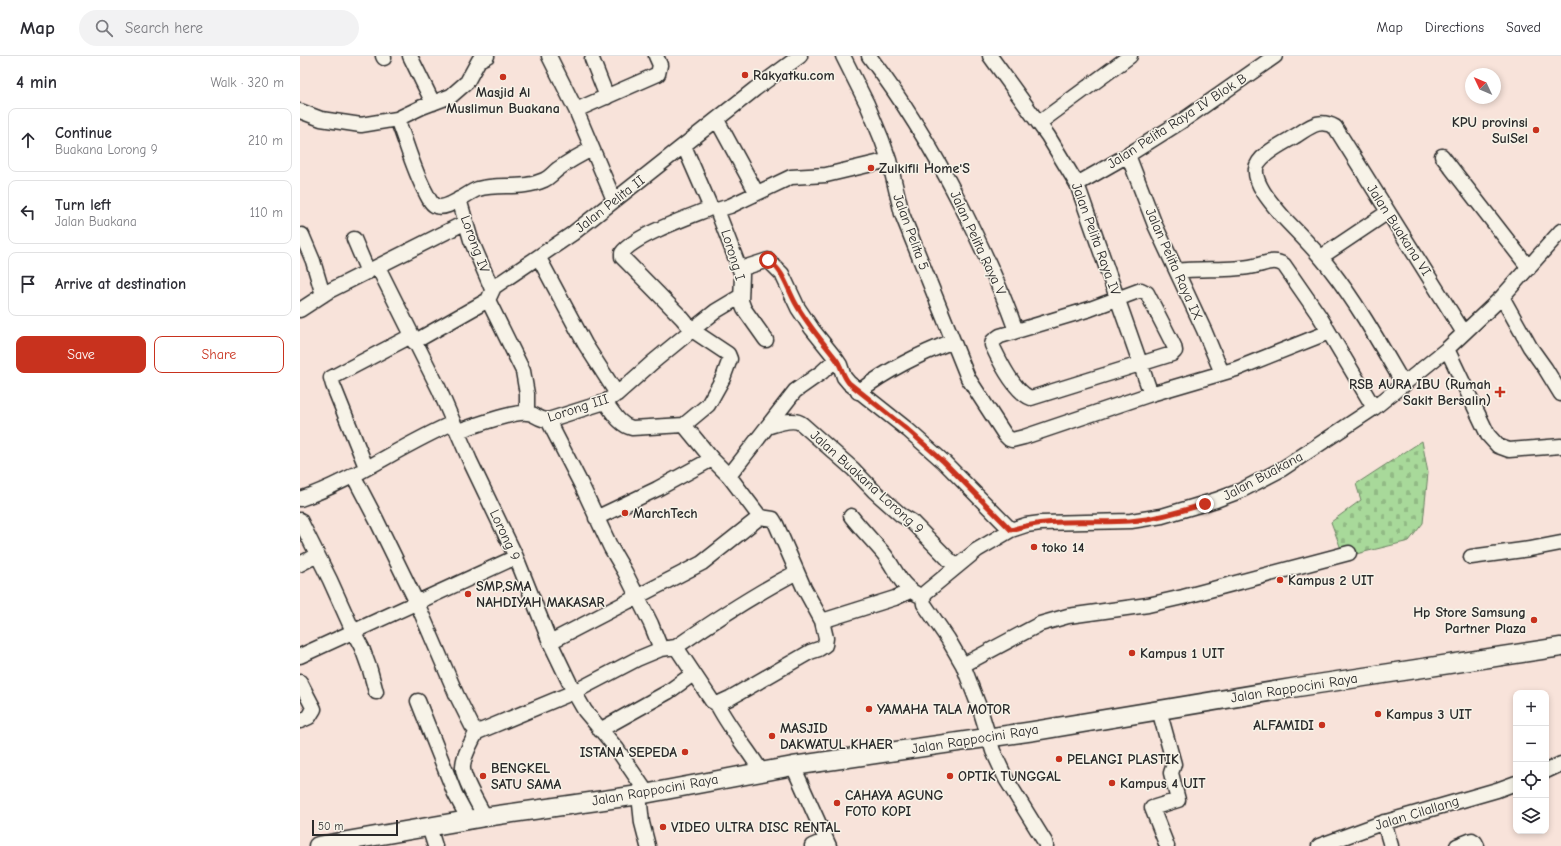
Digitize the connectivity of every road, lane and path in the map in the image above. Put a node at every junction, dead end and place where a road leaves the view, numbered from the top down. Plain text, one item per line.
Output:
1 (410, 56) edge
2 (549, 56) edge
3 (656, 56) edge
4 (800, 56) edge
5 (843, 56) edge
6 (869, 56) edge
7 (990, 56) edge
8 (1130, 56) edge
9 (1275, 56) edge
10 (477, 59) edge
11 (592, 59) dead end
12 (607, 97) junction
13 (433, 103) junction
14 (576, 110) junction
15 (300, 111) edge
16 (397, 119) junction
17 (717, 120) junction
18 (1039, 123) junction
19 (684, 146) junction
20 (592, 149) junction
21 (1128, 155) junction
22 (1442, 156) dead end
23 (889, 160) junction
24 (1078, 184) junction
25 (754, 188) dead end
26 (459, 199) junction
27 (614, 200) junction
28 (714, 209) junction
29 (1388, 212) junction
30 (466, 222) junction
31 (1560, 233) edge
32 (302, 236) dead end
33 (354, 239) dead end
34 (1321, 257) junction
35 (539, 258) junction
36 (1529, 268) junction
37 (373, 269) junction
38 (740, 270) junction
39 (1177, 271) junction
40 (323, 295) junction
41 (490, 295) junction
42 (741, 296) junction
43 (1502, 297) junction
44 (1118, 299) junction
45 (300, 310) edge
46 (692, 330) junction
47 (1016, 331) junction
48 (1328, 332) junction
49 (1464, 333) junction
50 (413, 339) junction
51 (766, 340) dead end
52 (953, 341) junction
53 (1447, 349) junction
54 (836, 360) junction
55 (1140, 363) junction
56 (1222, 373) junction
57 (1404, 385) junction
58 (858, 392) junction
59 (1151, 394) junction
60 (1561, 394) edge
61 (611, 398) junction
62 (1374, 408) junction
63 (527, 413) junction
64 (548, 420) junction
65 (684, 425) junction
66 (455, 427) junction
67 (767, 427) junction
68 (1561, 446) edge
69 (712, 459) junction
70 (366, 467) junction
71 (353, 475) junction
72 (729, 476) junction
73 (300, 499) edge
74 (851, 516) dead end
75 (760, 517) junction
76 (596, 518) junction
77 (300, 520) edge
78 (1011, 530) junction
79 (1561, 543) edge
80 (1348, 553) dead end
81 (317, 555) junction
82 (516, 557) junction
83 (1471, 557) dead end
84 (300, 564) edge
85 (956, 567) junction
86 (797, 572) junction
87 (910, 591) junction
88 (923, 597) junction
89 (637, 598) junction
90 (417, 603) junction
91 (822, 621) junction
92 (353, 631) junction
93 (550, 642) junction
94 (1561, 647) edge
95 (661, 648) junction
96 (676, 648) junction
97 (300, 656) edge
98 (963, 666) junction
99 (694, 674) junction
100 (300, 682) edge
101 (376, 692) dead end
102 (574, 692) junction
103 (418, 701) dead end
104 (717, 704) junction
105 (1159, 710) junction
106 (300, 721) edge
107 (474, 728) junction
108 (600, 730) junction
109 (988, 738) junction
110 (1561, 764) edge
111 (793, 766) junction
112 (1549, 770) edge
113 (761, 771) junction
114 (1513, 784) edge
115 (643, 794) junction
116 (477, 818) junction
117 (1384, 822) junction
118 (429, 827) junction
119 (827, 843) edge
120 (318, 846) edge
121 (435, 846) edge
122 (648, 846) edge
123 (812, 846) edge
124 (1046, 846) edge
125 (1167, 846) edge
126 (1319, 846) edge
127 (1391, 846) edge
128 (1457, 846) edge
129 (1477, 846) edge

1 - 13 street
2 - 14 street
3 - 12 street
4 - 17 street, Jalan Pelita II
5 - 23 street, Jalan Pelita 5
6 - 47 street, Jalan Pelita Raya V
7 - 18 street, Jalan Pelita Raya IV
8 - 18 street
9 - 21 street, Jalan Pelita Raya IV Blok B
10 - 13 street
11 - 12 street
12 - 14 street
13 - 16 street
14 - 20 street
15 - 16 street
16 - 26 street
17 - 19 street, Jalan Pelita II
17 - 25 street
18 - 24 street, Jalan Pelita Raya IV
19 - 27 street, Jalan Pelita II
19 - 28 street, Lorong I
20 - 26 street
20 - 27 street
21 - 24 street, Jalan Pelita Raya IV Blok B
21 - 39 street, Jalan Pelita Raya IX
22 - 36 street
23 - 28 street
23 - 52 street, Jalan Pelita 5
24 - 44 street, Jalan Pelita Raya IV
26 - 30 street, Lorong IV
27 - 35 street, Jalan Pelita II
28 - 38 street, Lorong I
28 - 46 street
29 - 34 street
29 - 34 street, Jalan Buakana VI
29 - 49 street, Jalan Buakana VI
30 - 37 street
30 - 41 street, Lorong IV
31 - 36 street, Jalan Buakana
32 - 40 street
33 - 37 street, Lorong 9
34 - 57 street
35 - 41 street, Jalan Pelita II
35 - 61 street, Lorong III
36 - 43 street, Jalan Buakana
37 - 40 street
37 - 50 street, Lorong 9
38 - 42 street, Lorong I
38 - 54 street
39 - 48 street
39 - 56 street, Jalan Pelita Raya IX
40 - 45 street
41 - 50 street, Jalan Pelita II
41 - 63 street, Lorong IV
42 - 46 street
42 - 51 street, Lorong I
43 - 49 street, Jalan Buakana
43 - 60 street
44 - 47 street
44 - 55 street, Jalan Pelita Raya IV
44 - 55 street
46 - 61 street
46 - 65 street
47 - 55 street
48 - 56 street
48 - 62 street
49 - 53 street, Jalan Buakana
50 - 66 street, Lorong 9
50 - 70 street, Jalan Pelita II
52 - 58 street
52 - 59 street, Jalan Pelita 5
53 - 57 street, Jalan Buakana
53 - 68 street
54 - 58 street
54 - 67 street
55 - 59 street, Jalan Pelita Raya IV
56 - 59 street
57 - 62 street, Jalan Buakana
58 - 78 street
61 - 64 street, Lorong III
61 - 65 street
62 - 78 street, Jalan Buakana
63 - 64 street, Lorong III
63 - 66 street, Lorong III
64 - 76 street
65 - 69 street
66 - 70 street, Lorong III
66 - 82 street, Lorong 9
67 - 72 street
67 - 85 street, Jalan Buakana Lorong 9
69 - 72 street
69 - 76 street
70 - 71 street, Lorong III
71 - 73 street, Lorong III
71 - 90 street
72 - 75 street
74 - 87 street
75 - 86 street
75 - 89 street
76 - 89 street
77 - 81 street
78 - 85 street, Jalan Buakana
79 - 83 street
80 - 98 street
81 - 84 street
81 - 92 street
82 - 90 street
82 - 93 street, Lorong 9
85 - 88 street, Jalan Buakana
86 - 91 street
86 - 96 street
87 - 88 street
87 - 91 street
88 - 98 street
89 - 93 street
89 - 95 street
90 - 92 street
90 - 107 street
91 - 104 street
92 - 97 street
92 - 101 street
93 - 102 street, Lorong 9
94 - 105 main road, Jalan Rappocini Raya
95 - 96 street
95 - 102 street
96 - 99 street
98 - 109 street
99 - 104 street
99 - 108 street
100 - 106 street
102 - 107 street
102 - 108 street, Lorong 9
103 - 116 street
104 - 113 street
105 - 109 main road, Jalan Rappocini Raya
105 - 125 street
107 - 116 street
108 - 115 street, Lorong 9
109 - 111 main road, Jalan Rappocini Raya
109 - 124 street
110 - 112 street
111 - 113 main road, Jalan Rappocini Raya
111 - 119 street
113 - 115 main road, Jalan Rappocini Raya
114 - 117 street, Jalan Cilallang
115 - 116 main road, Jalan Rappocini Raya
115 - 122 street
116 - 118 main road, Jalan Rappocini Raya
117 - 126 street, Jalan Cilallang
117 - 127 street
118 - 120 main road, Jalan Rappocini Raya
118 - 121 street
119 - 123 street
128 - 129 street

